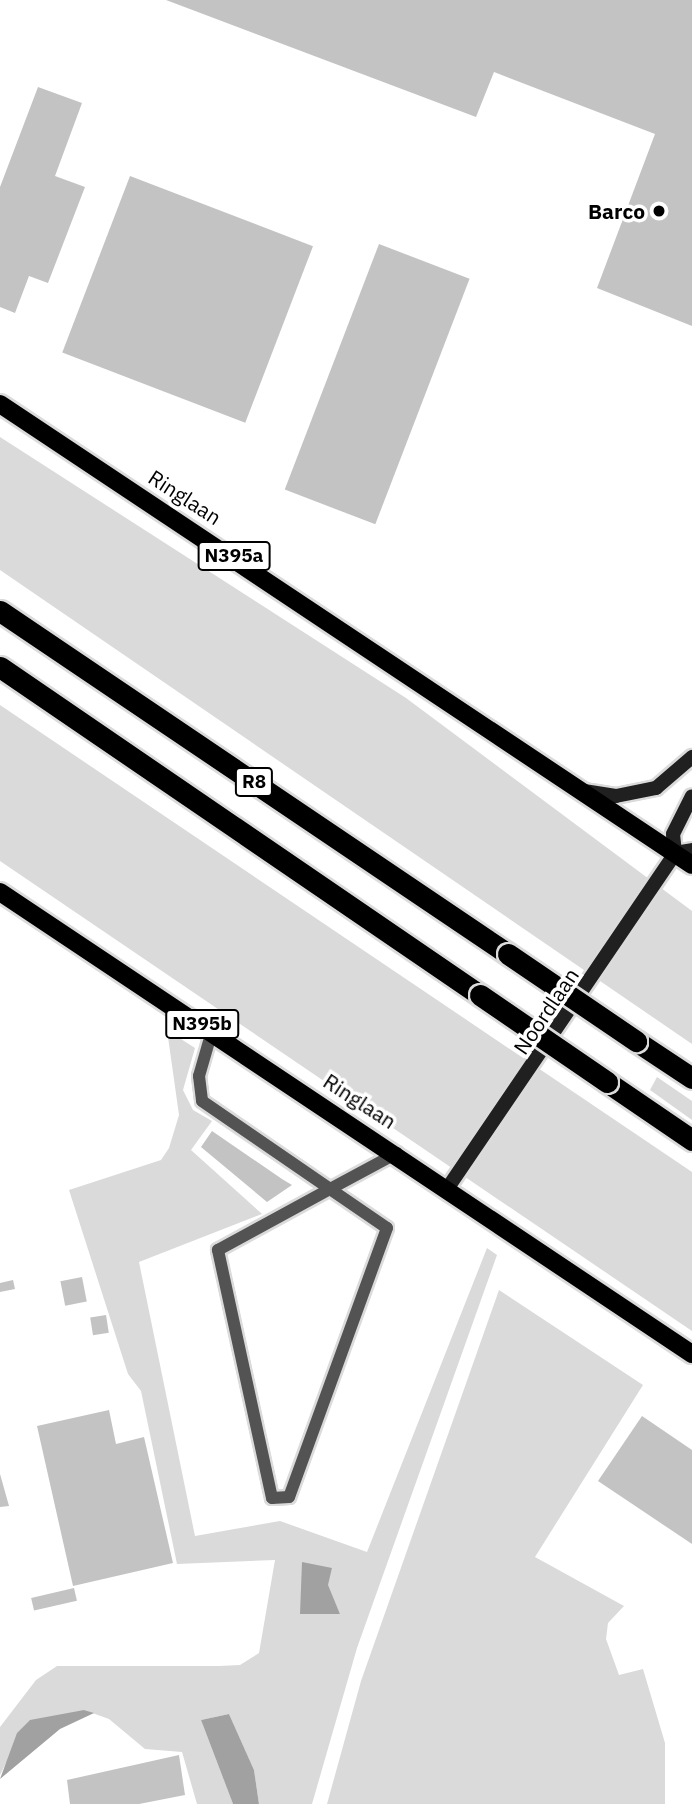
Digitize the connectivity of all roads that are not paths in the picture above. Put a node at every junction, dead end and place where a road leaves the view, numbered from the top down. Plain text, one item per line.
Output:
1 (0, 404) edge
2 (0, 611) edge
3 (0, 667) edge
4 (692, 757) edge
5 (584, 791) junction
6 (692, 796) edge
7 (683, 852) edge
8 (692, 865) edge
9 (0, 892) edge
10 (212, 1031) junction
11 (692, 1078) edge
12 (692, 1140) edge
13 (397, 1152) junction
14 (330, 1189) junction
15 (447, 1189) junction
16 (692, 1354) edge

1 - 5 main road, Ringlaan / N395a
2 - 11 highway, R8, bridge
3 - 12 highway, R8, bridge
4 - 5 street
5 - 7 main road, Ringlaan / N395a
6 - 7 street, Noordlaan
7 - 8 main road, Ringlaan / N395a
7 - 15 street, Noordlaan
9 - 10 main road, Ringlaan / N395b
10 - 13 main road, Ringlaan / N395b
10 - 14 lane
13 - 14 lane
13 - 15 main road, Ringlaan / N395b
14 - 14 lane
15 - 16 main road, Ringlaan / N395b

